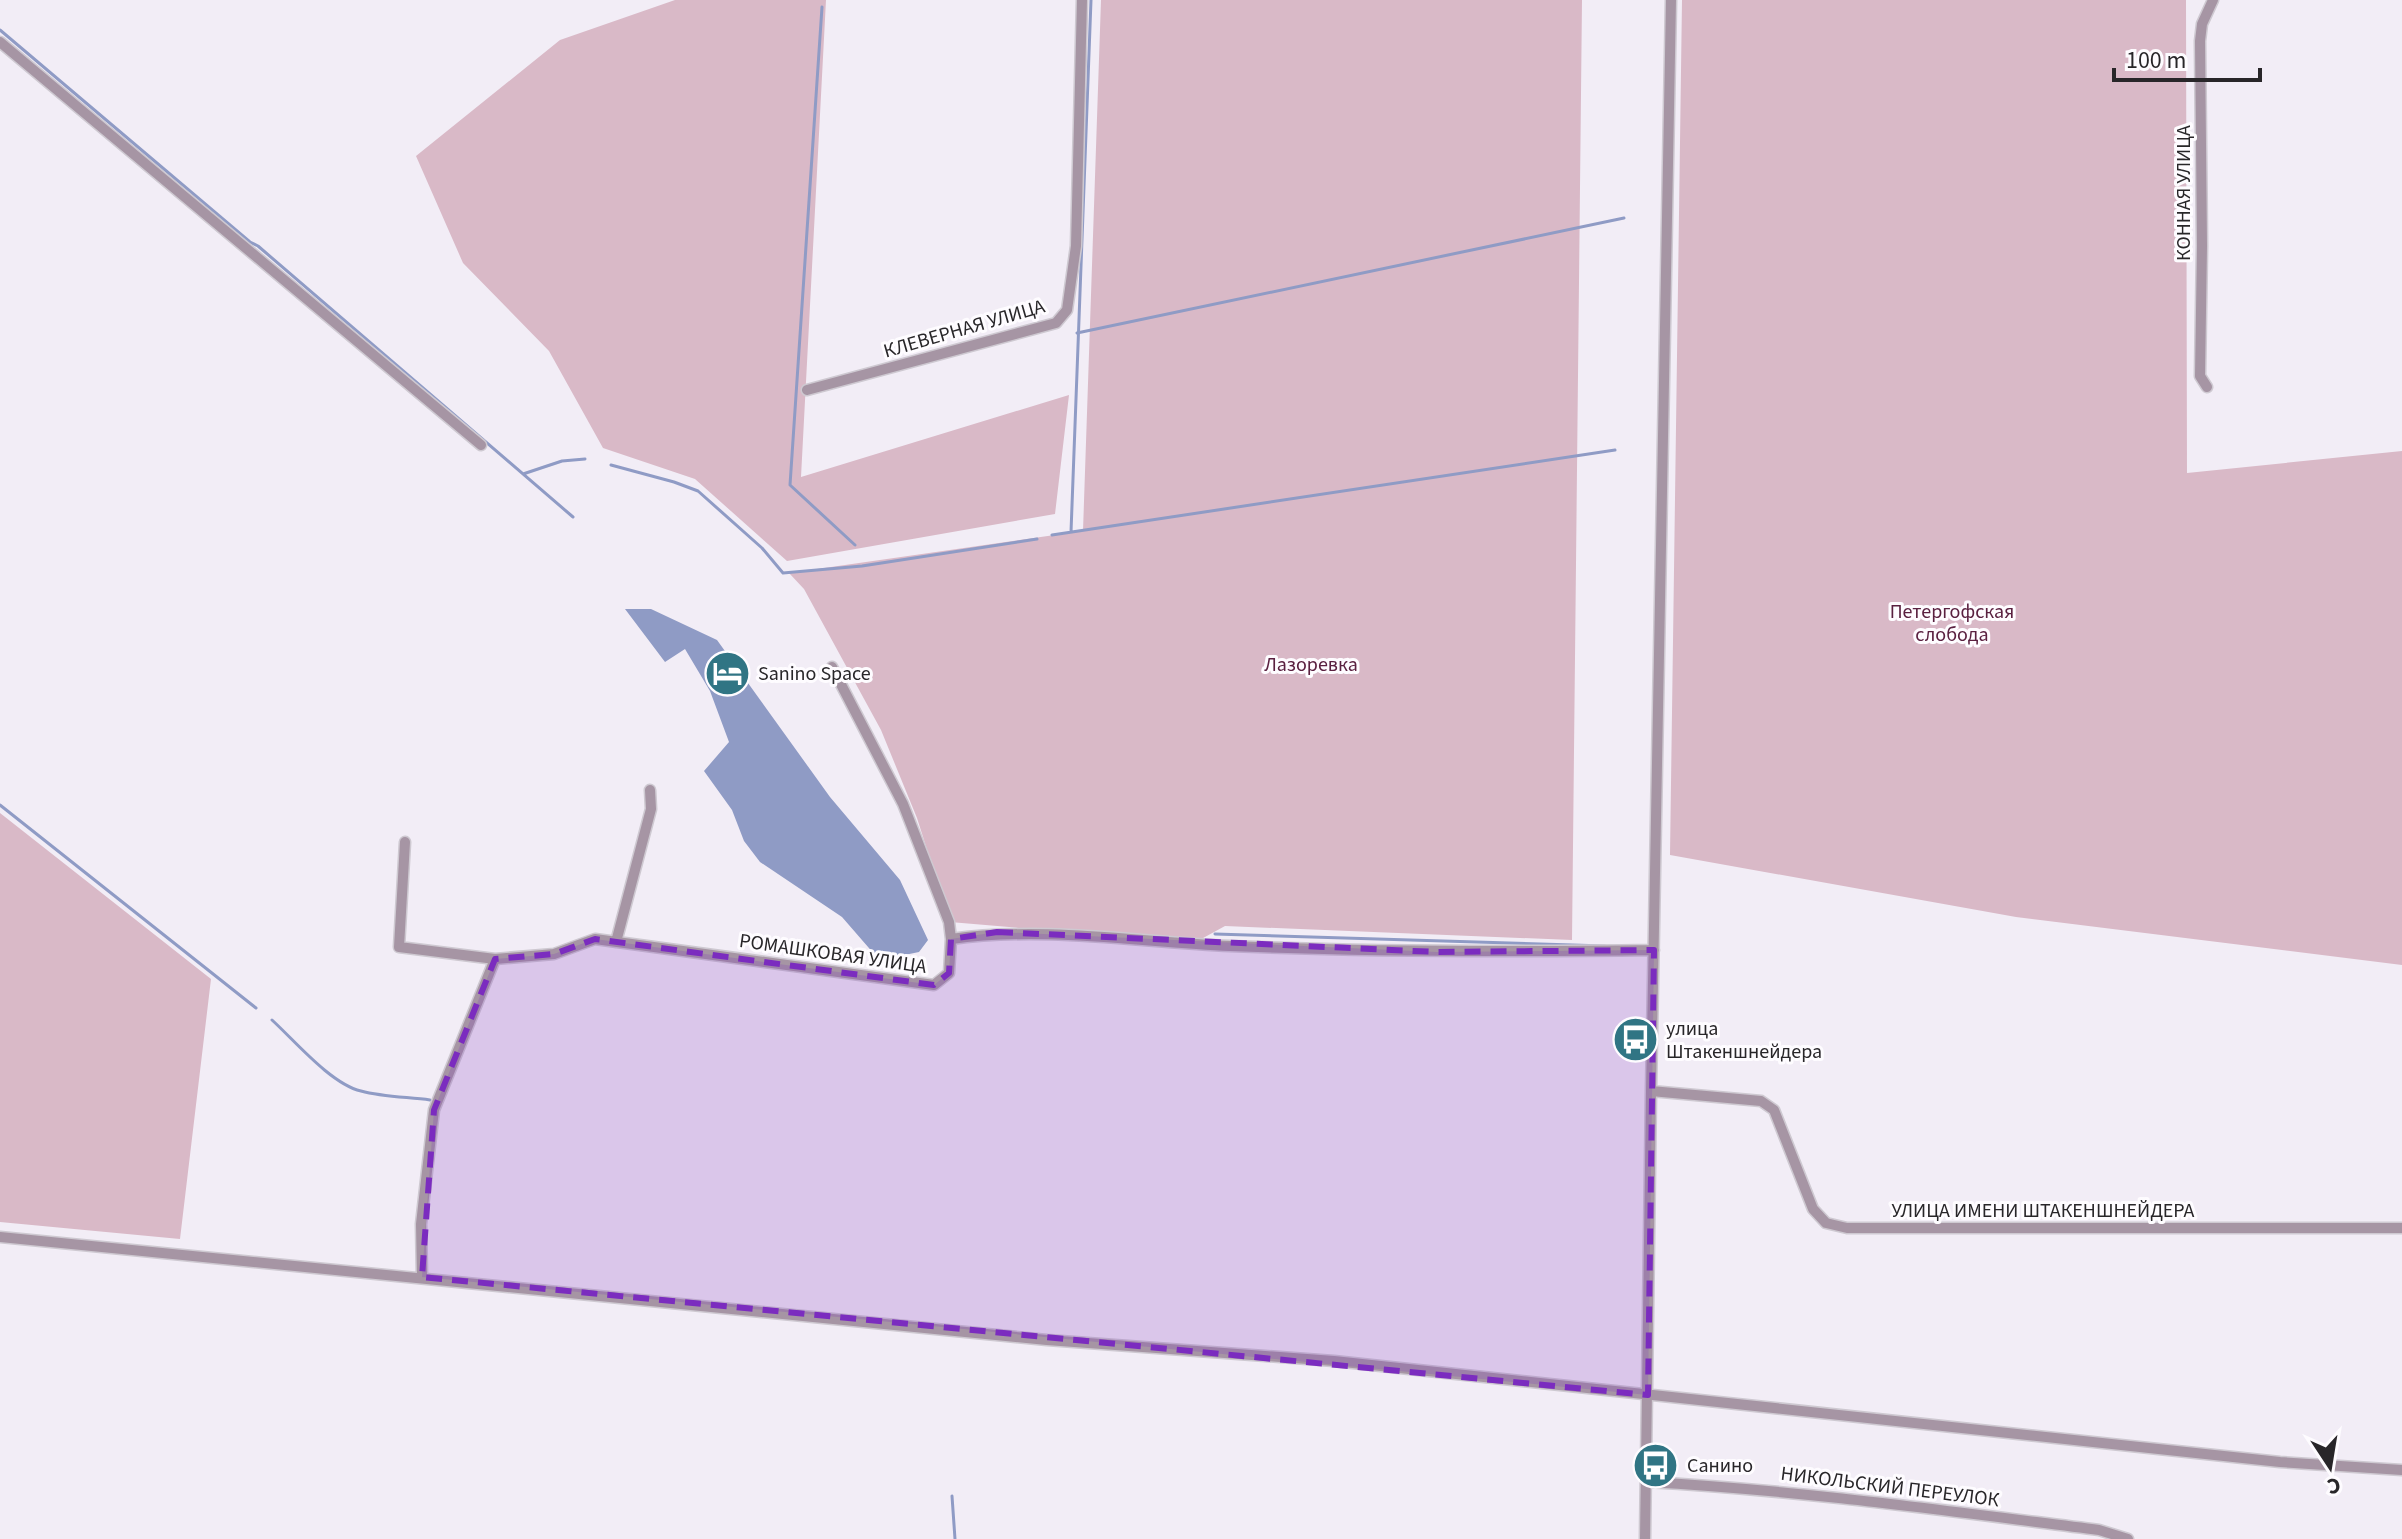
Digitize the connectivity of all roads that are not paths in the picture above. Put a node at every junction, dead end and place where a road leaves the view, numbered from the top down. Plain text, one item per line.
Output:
1 (1082, 0) edge
2 (1671, 0) edge
3 (2213, 0) edge
4 (0, 42) edge
5 (2207, 387) dead end
6 (807, 390) dead end
7 (481, 445) dead end
8 (832, 667) dead end
9 (650, 790) dead end
10 (405, 842) dead end
11 (951, 939) junction
12 (616, 942) junction
13 (1654, 950) junction
14 (495, 959) junction
15 (1651, 1091) junction
16 (2402, 1228) edge
17 (0, 1237) edge
18 (422, 1277) junction
19 (1648, 1395) junction
20 (2402, 1470) edge
21 (1646, 1482) junction
22 (1645, 1539) edge
23 (2128, 1539) edge

1 - 6 street, КЛЕВЕРНАЯ УЛИЦА
2 - 13 street
3 - 5 street, КОННАЯ УЛИЦА
4 - 7 street
8 - 11 street, РОМАШКОВАЯ УЛИЦА
9 - 12 street
10 - 14 street, РОМАШКОВАЯ УЛИЦА
11 - 12 street, РОМАШКОВАЯ УЛИЦА
11 - 13 street
12 - 14 street, РОМАШКОВАЯ УЛИЦА
13 - 15 street
14 - 18 street
15 - 16 street, УЛИЦА ИМЕНИ ШТАКЕНШНЕЙДЕРА
15 - 19 street
17 - 18 street
18 - 19 street
19 - 20 street
19 - 21 street
21 - 22 street
21 - 23 street, НИКОЛЬСКИЙ ПЕРЕУЛОК

